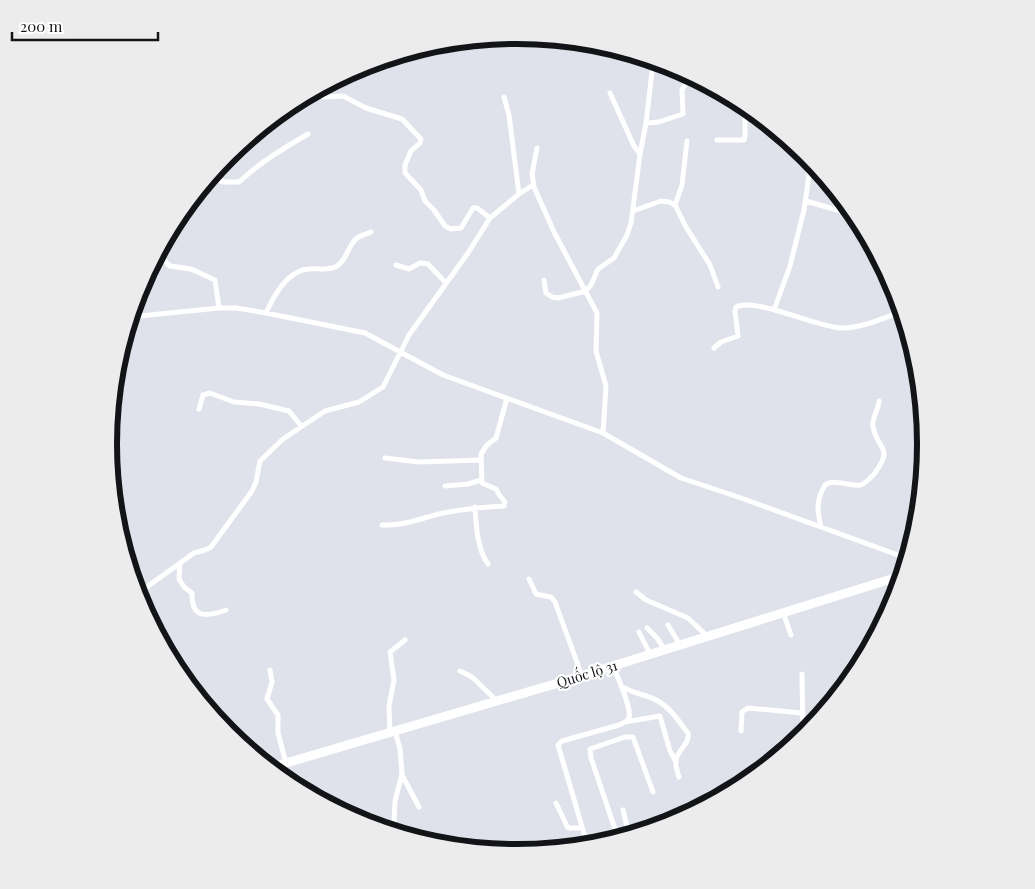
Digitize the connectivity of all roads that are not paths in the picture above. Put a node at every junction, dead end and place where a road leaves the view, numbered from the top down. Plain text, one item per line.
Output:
1 (652, 72) dead end
2 (687, 81) edge
3 (610, 93) dead end
4 (319, 96) edge
5 (504, 96) dead end
6 (745, 115) edge
7 (646, 123) junction
8 (308, 134) dead end
9 (717, 140) dead end
10 (687, 141) dead end
11 (537, 148) dead end
12 (640, 154) junction
13 (809, 169) edge
14 (216, 180) edge
15 (534, 185) junction
16 (519, 194) junction
17 (806, 201) junction
18 (675, 205) junction
19 (633, 211) junction
20 (843, 212) edge
21 (490, 218) junction
22 (371, 232) dead end
23 (163, 258) edge
24 (396, 264) dead end
25 (544, 280) dead end
26 (446, 283) junction
27 (718, 287) dead end
28 (586, 291) junction
29 (219, 308) junction
30 (774, 310) junction
31 (896, 312) edge
32 (266, 313) junction
33 (138, 316) edge
34 (714, 348) dead end
35 (400, 352) junction
36 (507, 398) junction
37 (879, 400) dead end
38 (199, 409) dead end
39 (301, 426) junction
40 (603, 433) junction
41 (386, 458) dead end
42 (480, 460) junction
43 (481, 480) junction
44 (445, 486) dead end
45 (474, 507) junction
46 (909, 520) dead end
47 (382, 525) dead end
48 (821, 527) junction
49 (910, 529) edge
50 (902, 557) edge
51 (180, 562) junction
52 (488, 564) dead end
53 (895, 578) edge
54 (529, 579) dead end
55 (144, 589) edge
56 (636, 592) dead end
57 (226, 610) dead end
58 (783, 612) junction
59 (668, 625) dead end
60 (647, 628) dead end
61 (639, 632) dead end
62 (791, 635) dead end
63 (707, 636) junction
64 (406, 640) dead end
65 (680, 645) junction
66 (664, 650) junction
67 (650, 654) junction
68 (613, 666) junction
69 (270, 670) dead end
70 (460, 670) dead end
71 (802, 674) dead end
72 (582, 676) junction
73 (621, 686) junction
74 (497, 701) junction
75 (802, 713) junction
76 (624, 722) junction
77 (803, 726) edge
78 (392, 731) junction
79 (741, 731) dead end
80 (676, 762) junction
81 (286, 763) junction
82 (278, 765) edge
83 (402, 774) junction
84 (679, 777) dead end
85 (652, 792) dead end
86 (556, 803) dead end
87 (419, 807) dead end
88 (623, 810) dead end
89 (394, 823) dead end
90 (581, 828) junction
91 (628, 830) edge
92 (617, 833) edge
93 (585, 840) edge

1 - 7 street
2 - 7 street
3 - 12 street
4 - 21 street
5 - 16 street
6 - 9 street
7 - 12 street
8 - 14 street
10 - 18 street
11 - 15 street
12 - 19 street
13 - 17 street
15 - 16 street
15 - 28 street
16 - 21 street
17 - 20 street
17 - 30 street
18 - 19 street
18 - 27 street
19 - 28 street
21 - 26 street
22 - 32 street
23 - 29 street
24 - 26 street
25 - 28 street
26 - 35 street
28 - 40 street
29 - 32 street
29 - 33 street
30 - 31 street
30 - 34 street
32 - 35 street
35 - 36 street
35 - 39 street
36 - 40 street
36 - 42 street
37 - 48 street
38 - 39 street
39 - 51 street
40 - 48 street
41 - 42 street
42 - 43 street
43 - 44 street
43 - 45 street
45 - 47 street
45 - 52 street
46 - 49 street
48 - 50 street
51 - 55 street
51 - 57 street
53 - 58 highway, Quốc lộ 31
54 - 72 street
56 - 63 street
58 - 62 street
58 - 63 highway, Quốc lộ 31
59 - 65 street
60 - 66 street
61 - 67 street
63 - 65 highway, Quốc lộ 31
64 - 78 street
65 - 66 highway, Quốc lộ 31
66 - 67 highway, Quốc lộ 31
67 - 68 highway, Quốc lộ 31
68 - 72 highway, Quốc lộ 31
68 - 73 street
69 - 81 street
70 - 74 street
71 - 75 street
72 - 74 highway, Quốc lộ 31
73 - 76 street
73 - 80 street
74 - 78 highway, Quốc lộ 31
75 - 77 street
75 - 79 street
76 - 80 street
76 - 90 street
78 - 81 highway, Quốc lộ 31
78 - 83 street
80 - 84 street
81 - 82 highway, Quốc lộ 31
83 - 87 street
83 - 89 street
85 - 92 street
86 - 90 street
88 - 91 street
90 - 93 street

